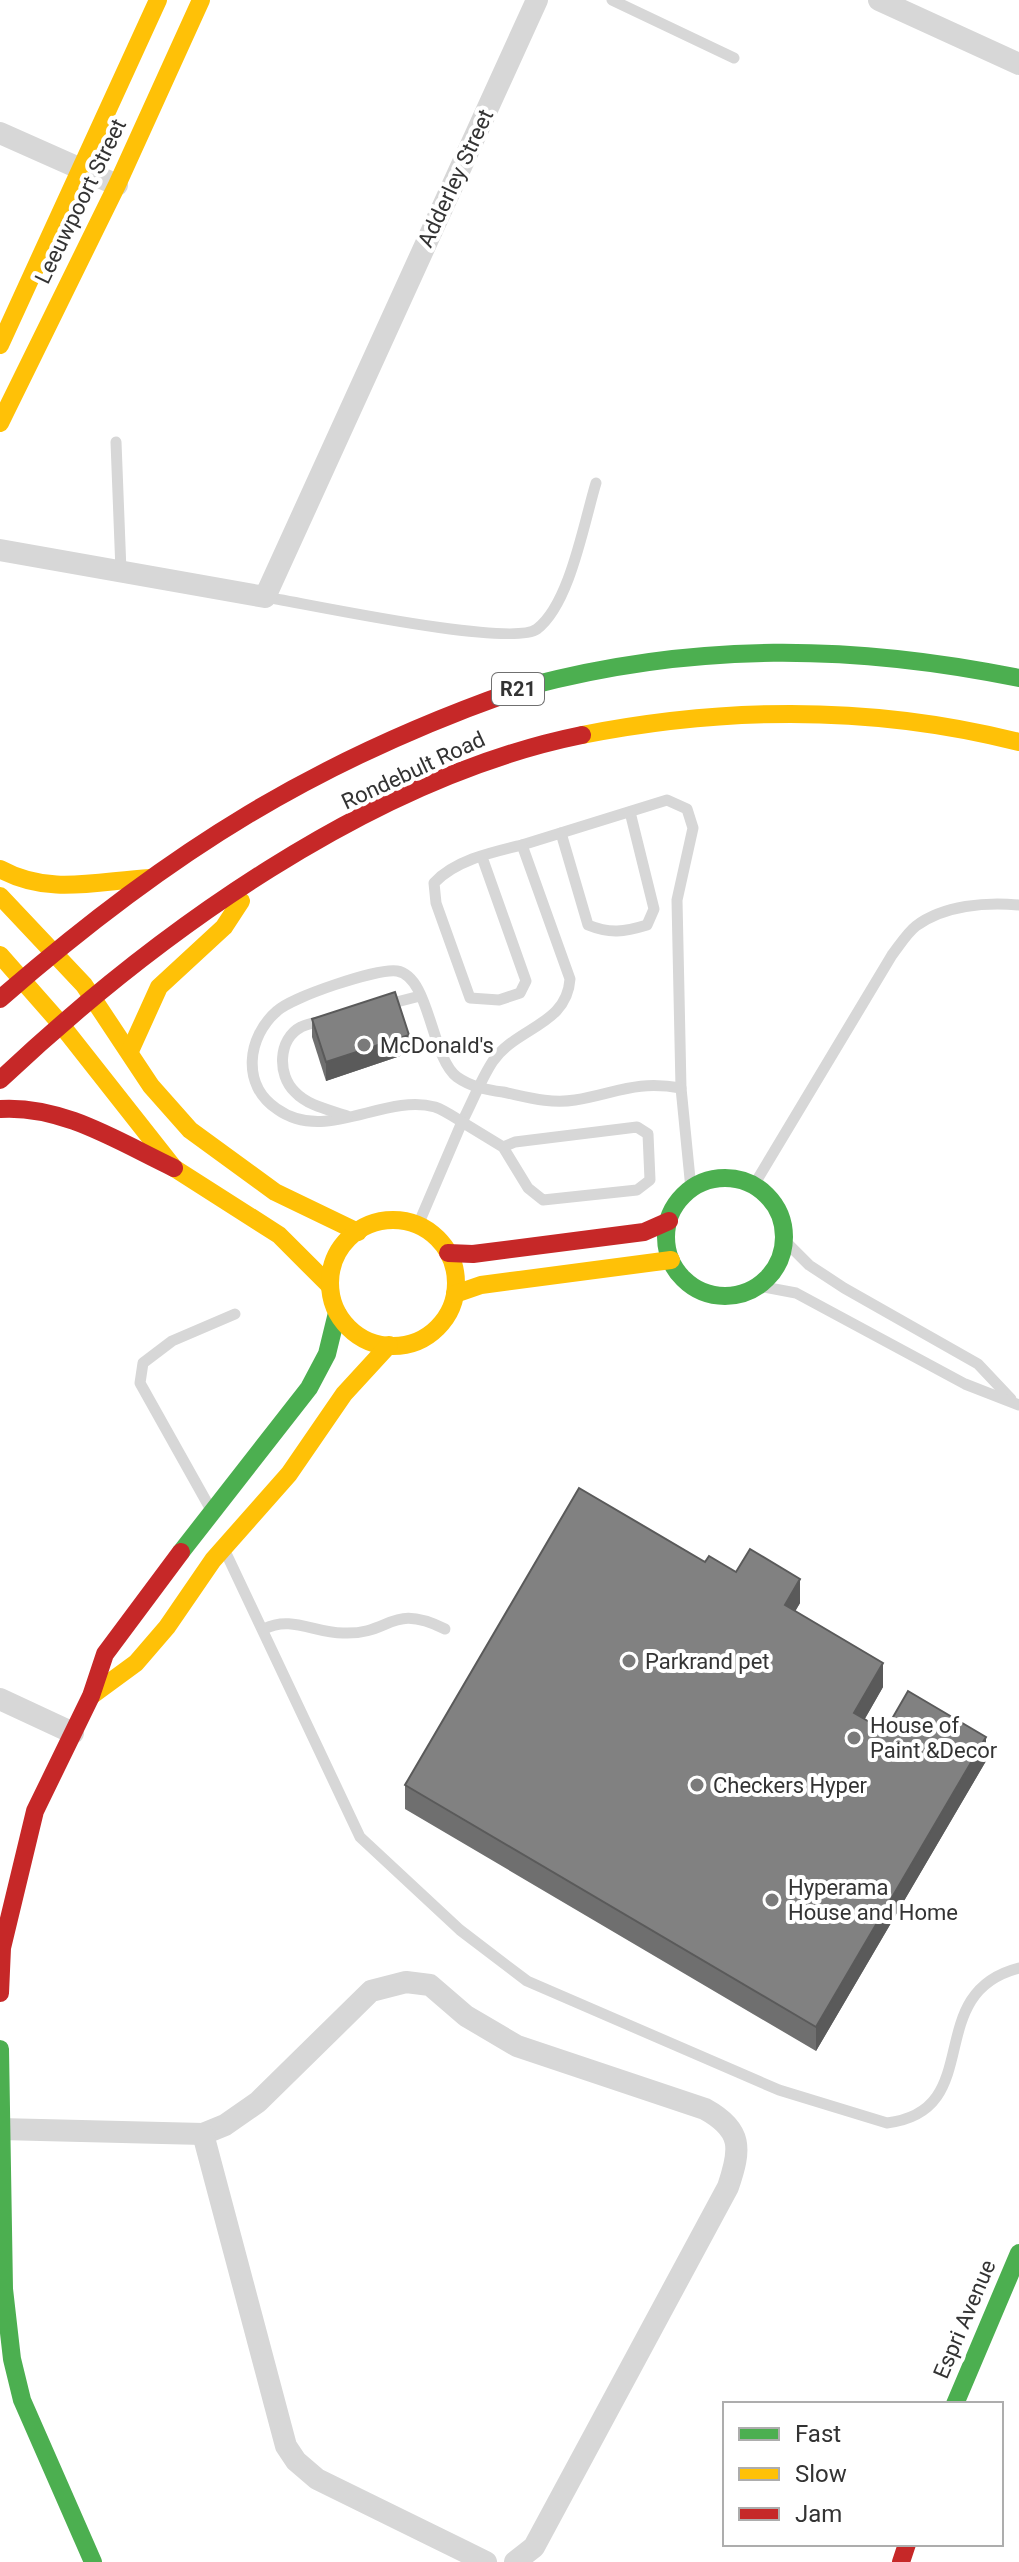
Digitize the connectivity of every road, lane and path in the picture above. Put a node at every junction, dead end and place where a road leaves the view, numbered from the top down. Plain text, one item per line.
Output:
1 (158, 0) edge
2 (201, 0) edge
3 (537, 0) edge
4 (612, 0) edge
5 (879, 0) edge
6 (628, 4) edge
7 (734, 58) dead end
8 (1019, 64) edge
9 (0, 133) edge
10 (81, 168) junction
11 (117, 185) junction
12 (0, 345) edge
13 (0, 423) edge
14 (116, 442) dead end
15 (596, 483) dead end
16 (0, 550) edge
17 (121, 571) junction
18 (265, 597) junction
19 (1019, 678) edge
20 (1019, 742) edge
21 (630, 812) junction
22 (561, 833) junction
23 (522, 845) junction
24 (482, 857) junction
25 (0, 869) edge
26 (150, 878) junction
27 (252, 883) junction
28 (0, 896) edge
29 (1019, 905) edge
30 (53, 953) junction
31 (0, 955) edge
32 (21, 980) junction
33 (420, 996) junction
34 (94, 997) junction
35 (0, 999) edge
36 (375, 1007) edge
37 (346, 1015) edge
38 (59, 1022) junction
39 (130, 1051) junction
40 (0, 1080) edge
41 (681, 1088) junction
42 (480, 1089) junction
43 (0, 1109) edge
44 (351, 1117) junction
45 (462, 1122) junction
46 (503, 1147) junction
47 (174, 1168) junction
48 (754, 1185) junction
49 (691, 1189) junction
50 (669, 1221) junction
51 (418, 1225) junction
52 (358, 1232) junction
53 (784, 1240) junction
54 (448, 1253) junction
55 (671, 1260) junction
56 (330, 1286) junction
57 (759, 1286) junction
58 (455, 1294) junction
59 (337, 1313) junction
60 (235, 1314) dead end
61 (389, 1345) junction
62 (1017, 1404) edge
63 (214, 1518) junction
64 (222, 1542) junction
65 (264, 1629) junction
66 (445, 1629) dead end
67 (91, 1696) junction
68 (0, 1699) edge
69 (73, 1733) junction
70 (1019, 1968) edge
71 (0, 1993) edge
72 (0, 2049) edge
73 (1, 2129) edge
74 (203, 2134) junction
75 (1019, 2253) edge
76 (956, 2402) edge
77 (93, 2562) edge
78 (486, 2562) edge
79 (515, 2562) edge

1 - 10 street, Leeuwpoort Street
2 - 11 street, Leeuwpoort Street
3 - 18 street, Adderley Street
4 - 6 lane
5 - 8 street
6 - 7 lane
9 - 10 street
10 - 11 street
10 - 12 street, Leeuwpoort Street
11 - 13 street, Leeuwpoort Street
14 - 17 lane
15 - 18 lane
16 - 17 street
17 - 18 street
19 - 26 street, Rondebult Road / R21
20 - 27 street, Rondebult Road
21 - 22 lane
21 - 22 lane
21 - 41 lane
22 - 23 lane
23 - 24 lane
23 - 42 lane
24 - 24 lane
25 - 26 street
26 - 30 street, Rondebult Road / R21
27 - 34 street, Rondebult Road
27 - 39 street
28 - 30 street
29 - 48 lane
30 - 32 street, Rondebult Road / R21
30 - 34 street
31 - 32 street
32 - 35 street, Rondebult Road / R21
32 - 38 street
33 - 36 lane
33 - 42 lane
33 - 44 lane
34 - 38 street, Rondebult Road
34 - 39 street
37 - 44 lane
38 - 40 street, Rondebult Road
38 - 47 street
39 - 52 street
41 - 42 lane
41 - 49 lane
42 - 45 lane
43 - 47 street
44 - 45 lane
45 - 46 lane
45 - 51 lane
46 - 46 lane
47 - 56 street
48 - 49 street
48 - 53 street
49 - 50 street
50 - 54 street
50 - 55 street
51 - 52 street
51 - 54 street
52 - 56 street
53 - 57 street
53 - 62 lane
54 - 58 street
55 - 57 street
55 - 58 street
56 - 59 street
57 - 62 lane
58 - 61 street
59 - 61 street
59 - 63 street
60 - 63 lane
61 - 64 street
63 - 67 street
64 - 65 lane
64 - 67 street
65 - 66 lane
65 - 70 lane
67 - 69 street
68 - 69 street
69 - 71 street
72 - 73 street
73 - 74 street
73 - 77 street
74 - 78 street
74 - 79 street
75 - 76 street, Espri Avenue

